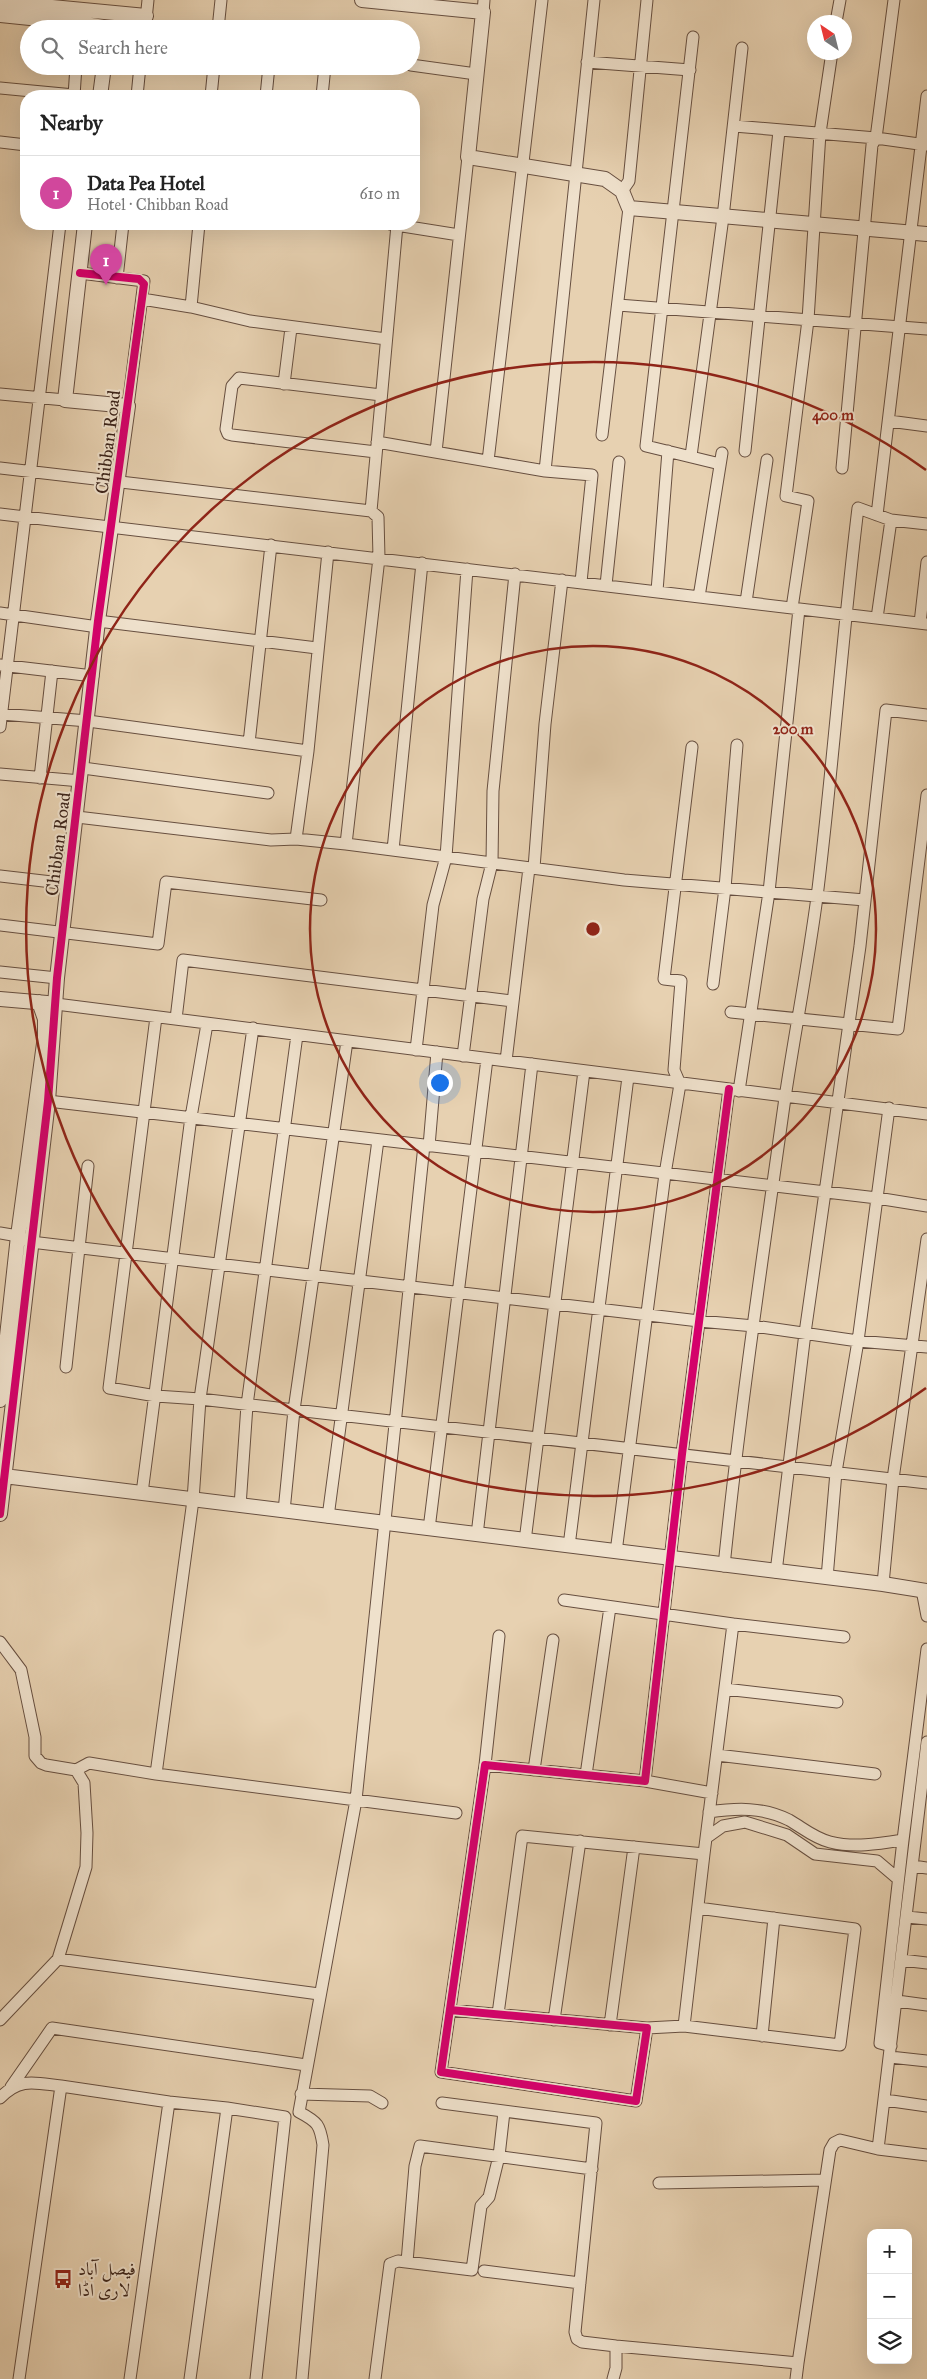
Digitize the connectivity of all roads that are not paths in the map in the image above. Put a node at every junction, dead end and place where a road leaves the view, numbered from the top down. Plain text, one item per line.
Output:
1 (94, 0) edge
2 (148, 0) edge
3 (221, 0) edge
4 (362, 0) edge
5 (542, 0) edge
6 (594, 0) edge
7 (646, 0) edge
8 (840, 0) edge
9 (894, 0) edge
10 (0, 2) edge
11 (397, 2) edge
12 (112, 5) edge
13 (484, 6) edge
14 (0, 15) edge
15 (837, 15) edge
16 (80, 16) edge
17 (111, 20) edge
18 (141, 20) edge
19 (145, 20) edge
20 (219, 20) edge
21 (693, 37) dead end
22 (742, 48) dead end
23 (831, 60) edge
24 (587, 62) junction
25 (420, 66) edge
26 (638, 66) junction
27 (690, 70) junction
28 (476, 74) junction
29 (75, 75) edge
30 (103, 75) edge
31 (139, 75) edge
32 (213, 75) edge
33 (267, 75) edge
34 (324, 75) edge
35 (0, 88) edge
36 (20, 90) edge
37 (74, 90) edge
38 (101, 90) edge
39 (138, 90) edge
40 (212, 90) edge
41 (266, 90) edge
42 (323, 90) edge
43 (927, 96) edge
44 (734, 126) junction
45 (779, 131) junction
46 (820, 133) junction
47 (876, 138) junction
48 (0, 142) edge
49 (20, 144) edge
50 (924, 145) edge
51 (468, 157) junction
52 (524, 166) junction
53 (576, 174) junction
54 (622, 190) junction
55 (629, 208) junction
56 (674, 212) junction
57 (723, 217) junction
58 (770, 221) junction
59 (814, 223) junction
60 (420, 228) edge
61 (59, 230) edge
62 (84, 230) edge
63 (122, 230) edge
64 (198, 230) edge
65 (394, 230) edge
66 (863, 230) junction
67 (911, 232) junction
68 (927, 234) edge
69 (459, 235) junction
70 (80, 273) junction
71 (117, 278) junction
72 (142, 299) junction
73 (618, 305) junction
74 (191, 307) junction
75 (662, 308) junction
76 (710, 312) junction
77 (759, 316) junction
78 (808, 320) junction
79 (855, 323) junction
80 (899, 327) junction
81 (291, 328) junction
82 (927, 330) edge
83 (386, 339) junction
84 (284, 384) junction
85 (0, 394) edge
86 (381, 395) junction
87 (38, 397) junction
88 (65, 400) junction
89 (128, 406) junction
90 (889, 421) junction
91 (927, 426) edge
92 (602, 435) dead end
93 (376, 447) junction
94 (668, 451) junction
95 (745, 451) dead end
96 (436, 452) junction
97 (691, 456) junction
98 (767, 460) dead end
99 (488, 461) junction
100 (620, 462) dead end
101 (0, 468) edge
102 (842, 468) dead end
103 (545, 471) junction
104 (32, 472) junction
105 (119, 481) junction
106 (370, 511) junction
107 (0, 514) edge
108 (878, 515) junction
109 (26, 518) junction
110 (892, 520) junction
111 (927, 523) edge
112 (112, 528) junction
113 (271, 545) junction
114 (328, 552) junction
115 (378, 558) junction
116 (927, 562) edge
117 (422, 563) junction
118 (467, 569) junction
119 (515, 574) junction
120 (562, 580) junction
121 (581, 582) junction
122 (606, 585) junction
123 (657, 591) junction
124 (699, 596) junction
125 (746, 602) junction
126 (796, 608) junction
127 (0, 613) edge
128 (15, 614) junction
129 (845, 614) junction
130 (877, 618) junction
131 (98, 624) junction
132 (924, 624) edge
133 (260, 642) junction
134 (317, 648) junction
135 (3, 665) edge
136 (52, 671) junction
137 (93, 676) junction
138 (1, 710) edge
139 (927, 715) edge
140 (47, 718) junction
141 (88, 721) junction
142 (0, 727) edge
143 (249, 743) junction
144 (737, 745) dead end
145 (692, 747) dead end
146 (308, 751) junction
147 (0, 774) edge
148 (82, 774) junction
149 (40, 778) junction
150 (268, 793) dead end
151 (927, 795) edge
152 (77, 818) junction
153 (296, 839) junction
154 (346, 844) junction
155 (393, 850) junction
156 (446, 857) junction
157 (492, 863) junction
158 (531, 868) junction
159 (0, 876) edge
160 (68, 884) junction
161 (674, 884) junction
162 (726, 888) junction
163 (769, 892) junction
164 (817, 896) junction
165 (321, 900) dead end
166 (865, 900) junction
167 (0, 925) edge
168 (62, 932) junction
169 (0, 972) edge
170 (57, 978) junction
171 (713, 984) dead end
172 (423, 990) junction
173 (470, 996) junction
174 (0, 999) edge
175 (512, 1001) junction
176 (38, 1002) junction
177 (56, 1004) junction
178 (731, 1012) dead end
179 (751, 1014) junction
180 (156, 1017) junction
181 (800, 1017) junction
182 (176, 1019) junction
183 (849, 1023) junction
184 (207, 1024) junction
185 (253, 1028) junction
186 (297, 1035) junction
187 (347, 1041) junction
188 (416, 1050) junction
189 (437, 1052) junction
190 (463, 1056) junction
191 (487, 1059) junction
192 (506, 1061) junction
193 (532, 1064) junction
194 (584, 1071) junction
195 (628, 1077) junction
196 (680, 1084) junction
197 (734, 1090) junction
198 (785, 1096) junction
199 (48, 1101) junction
200 (837, 1103) junction
201 (889, 1108) junction
202 (145, 1112) junction
203 (927, 1114) edge
204 (191, 1117) junction
205 (238, 1122) junction
206 (285, 1128) junction
207 (334, 1134) junction
208 (378, 1140) junction
209 (426, 1145) junction
210 (476, 1152) junction
211 (522, 1157) junction
212 (572, 1163) junction
213 (88, 1166) dead end
214 (616, 1169) junction
215 (665, 1174) junction
216 (717, 1181) junction
217 (774, 1188) junction
218 (826, 1193) junction
219 (876, 1198) junction
220 (927, 1206) edge
221 (0, 1233) edge
222 (18, 1236) junction
223 (927, 1239) edge
224 (31, 1242) junction
225 (79, 1247) junction
226 (126, 1253) junction
227 (174, 1258) junction
228 (219, 1264) junction
229 (266, 1270) junction
230 (314, 1275) junction
231 (360, 1281) junction
232 (409, 1287) junction
233 (458, 1293) junction
234 (505, 1298) junction
235 (555, 1304) junction
236 (598, 1309) junction
237 (647, 1315) junction
238 (699, 1321) junction
239 (754, 1326) junction
240 (805, 1333) junction
241 (858, 1341) junction
242 (911, 1344) junction
243 (927, 1347) edge
244 (2, 1359) edge
245 (66, 1367) dead end
246 (156, 1396) junction
247 (200, 1399) junction
248 (0, 1400) edge
249 (247, 1405) junction
250 (294, 1410) junction
251 (341, 1415) junction
252 (394, 1422) junction
253 (441, 1427) junction
254 (488, 1432) junction
255 (538, 1438) junction
256 (581, 1443) junction
257 (629, 1448) junction
258 (682, 1454) junction
259 (734, 1460) junction
260 (788, 1466) junction
261 (836, 1472) junction
262 (2, 1473) edge
263 (894, 1479) junction
264 (927, 1483) edge
265 (142, 1494) junction
266 (193, 1500) junction
267 (240, 1506) junction
268 (284, 1511) junction
269 (0, 1514) edge
270 (328, 1517) junction
271 (384, 1524) junction
272 (429, 1529) junction
273 (477, 1535) junction
274 (525, 1541) junction
275 (569, 1546) junction
276 (616, 1552) junction
277 (669, 1559) junction
278 (724, 1566) junction
279 (776, 1572) junction
280 (827, 1578) junction
281 (883, 1584) junction
282 (924, 1591) edge
283 (564, 1600) dead end
284 (610, 1607) junction
285 (663, 1614) junction
286 (927, 1616) edge
287 (733, 1624) junction
288 (499, 1636) dead end
289 (844, 1637) dead end
290 (553, 1640) dead end
291 (0, 1642) edge
292 (927, 1649) edge
293 (725, 1689) junction
294 (838, 1702) dead end
295 (927, 1742) edge
296 (717, 1755) junction
297 (485, 1765) junction
298 (76, 1770) junction
299 (534, 1770) junction
300 (925, 1772) edge
301 (156, 1774) junction
302 (875, 1774) dead end
303 (586, 1775) junction
304 (645, 1781) junction
305 (712, 1793) junction
306 (356, 1800) junction
307 (709, 1812) junction
308 (456, 1814) dead end
309 (922, 1821) edge
310 (706, 1838) junction
311 (902, 1840) junction
312 (580, 1842) junction
313 (634, 1847) junction
314 (704, 1854) junction
315 (913, 1866) junction
316 (927, 1868) edge
317 (898, 1878) junction
318 (698, 1908) junction
319 (907, 1917) junction
320 (774, 1918) junction
321 (927, 1919) edge
322 (58, 1959) junction
323 (902, 1960) junction
324 (927, 1963) edge
325 (319, 1994) junction
326 (897, 2001) junction
327 (927, 2005) edge
328 (450, 2010) junction
329 (498, 2014) junction
330 (0, 2020) edge
331 (554, 2020) junction
332 (610, 2025) junction
333 (684, 2026) junction
334 (647, 2028) junction
335 (762, 2036) junction
336 (891, 2051) junction
337 (927, 2061) edge
338 (306, 2065) junction
339 (61, 2086) junction
340 (11, 2087) junction
341 (301, 2094) junction
342 (0, 2098) edge
343 (885, 2100) junction
344 (169, 2102) junction
345 (382, 2103) dead end
346 (442, 2103) dead end
347 (927, 2106) edge
348 (227, 2108) junction
349 (299, 2112) junction
350 (504, 2112) junction
351 (285, 2117) junction
352 (878, 2149) junction
353 (927, 2155) edge
354 (499, 2156) junction
355 (592, 2169) junction
356 (825, 2180) junction
357 (659, 2183) dead end
358 (406, 2262) junction
359 (484, 2271) dead end
360 (580, 2283) junction
361 (616, 2346) junction
362 (798, 2363) junction
363 (19, 2379) edge
364 (130, 2379) edge
365 (190, 2379) edge
366 (256, 2379) edge
367 (302, 2379) edge
368 (375, 2379) edge
369 (613, 2379) edge
370 (796, 2379) edge

1 - 16 street
2 - 19 street
3 - 20 street
4 - 11 street
5 - 52 street
6 - 24 street
7 - 26 street
8 - 15 street
9 - 47 street
10 - 16 street
11 - 13 street
12 - 16 street
12 - 17 street
12 - 18 street
13 - 28 street
14 - 16 street
21 - 27 street
22 - 44 street
23 - 46 street
24 - 26 street
24 - 53 street
25 - 28 street
26 - 27 street
26 - 54 street
27 - 56 street
28 - 51 street
29 - 37 street
30 - 38 street
31 - 39 street
32 - 40 street
33 - 41 street
34 - 42 street
35 - 36 street
43 - 50 street
44 - 45 street
44 - 57 street
45 - 46 street
45 - 58 street
46 - 47 street
46 - 59 street
47 - 50 street
47 - 66 street
48 - 49 street
50 - 67 street
51 - 52 street
51 - 69 street
52 - 53 street
52 - 99 street
53 - 54 street
53 - 103 street
54 - 55 street
55 - 56 street
55 - 73 street
56 - 57 street
56 - 75 street
57 - 58 street
57 - 76 street
58 - 59 street
58 - 77 street
59 - 66 street
59 - 78 street
60 - 69 street
61 - 87 street
62 - 70 street
63 - 71 street
64 - 74 street
65 - 83 street
66 - 67 street
66 - 79 street
67 - 68 street
67 - 80 street
69 - 96 street
70 - 71 street, Chibban Road
70 - 88 street
71 - 72 street, Chibban Road
72 - 74 street
72 - 89 street, Chibban Road
73 - 75 street
73 - 92 street
74 - 81 street
75 - 76 street
75 - 94 street
76 - 77 street
76 - 97 street
77 - 78 street
77 - 95 street
78 - 79 street
78 - 126 street
79 - 80 street
79 - 102 street
80 - 82 street
80 - 90 street
81 - 83 street
81 - 84 street
83 - 86 street
84 - 86 street
84 - 93 street
85 - 87 street
86 - 93 street
87 - 88 street
87 - 104 street
88 - 89 street
89 - 105 street, Chibban Road
90 - 91 street
90 - 108 street
93 - 96 street
93 - 106 street
94 - 97 street
94 - 123 street
96 - 99 street
97 - 124 street
98 - 125 street
99 - 103 street
100 - 122 street
101 - 104 street
103 - 121 street
104 - 105 street
104 - 109 street
105 - 106 street
105 - 112 street, Chibban Road
106 - 115 street
107 - 109 street
108 - 110 street
108 - 129 street
109 - 112 street
109 - 128 street
110 - 111 street
110 - 130 street
112 - 113 street
112 - 131 street, Chibban Road
113 - 114 street
113 - 133 street
114 - 115 street
114 - 134 street
115 - 117 street
115 - 154 street
116 - 132 street
117 - 118 street
117 - 155 street
118 - 119 street
118 - 156 street
119 - 120 street
119 - 157 street
120 - 121 street
120 - 158 street
121 - 122 street
122 - 123 street
123 - 124 street
124 - 125 street
125 - 126 street
126 - 129 street
126 - 163 street
127 - 128 street
128 - 131 street
128 - 135 street
129 - 130 street
129 - 164 street
130 - 132 street
131 - 133 street
131 - 137 street, Chibban Road
133 - 134 street
133 - 143 street
134 - 146 street
135 - 136 street
135 - 138 street
136 - 137 street
136 - 140 street
137 - 141 street, Chibban Road
138 - 140 street
138 - 142 street
139 - 166 street
140 - 141 street
140 - 149 street
141 - 143 street
141 - 148 street, Chibban Road
143 - 146 street
144 - 162 street
145 - 161 street
146 - 153 street
147 - 149 street
148 - 149 street
148 - 150 street
148 - 152 street, Chibban Road
151 - 183 street
152 - 153 street
152 - 160 street, Chibban Road
153 - 154 street
154 - 155 street
155 - 156 street
156 - 157 street
156 - 172 street
157 - 158 street
157 - 173 street
158 - 161 street
158 - 175 street
159 - 160 street
160 - 168 street, Chibban Road
161 - 162 street
161 - 196 street
162 - 163 street
162 - 171 street
163 - 164 street
163 - 179 street
164 - 166 street
164 - 181 street
165 - 168 street
166 - 183 street
167 - 168 street
168 - 170 street, Chibban Road
169 - 170 street
170 - 177 street, Chibban Road
172 - 173 street
172 - 182 street
172 - 188 street
173 - 175 street
173 - 190 street
174 - 176 street
175 - 192 street
176 - 177 street
176 - 222 street
177 - 180 street
177 - 199 street, Chibban Road
178 - 179 street
179 - 181 street
179 - 197 street
180 - 182 street
180 - 202 street
181 - 183 street
181 - 198 street
182 - 184 street
183 - 200 street
184 - 185 street
184 - 204 street
185 - 186 street
185 - 205 street
186 - 187 street
186 - 206 street
187 - 188 street
187 - 207 street
188 - 189 street
189 - 190 street
189 - 209 street
190 - 191 street
191 - 192 street
191 - 210 street
192 - 193 street
193 - 194 street
193 - 211 street
194 - 195 street
194 - 212 street
195 - 196 street
195 - 214 street
196 - 197 street
196 - 215 street
197 - 198 street
197 - 216 street
198 - 200 street
198 - 217 street
199 - 202 street
199 - 224 street, Chibban Road
200 - 201 street
200 - 218 street
201 - 203 street
201 - 219 street
202 - 204 street
202 - 226 street
204 - 205 street
204 - 227 street
205 - 206 street
205 - 228 street
206 - 207 street
206 - 229 street
207 - 208 street
207 - 230 street
208 - 209 street
208 - 231 street
209 - 210 street
209 - 232 street
210 - 211 street
210 - 233 street
211 - 212 street
211 - 234 street
212 - 214 street
212 - 235 street
213 - 225 street
214 - 215 street
214 - 236 street
215 - 216 street
215 - 237 street
216 - 217 street
216 - 238 street
217 - 218 street
217 - 239 street
218 - 219 street
218 - 240 street
219 - 220 street
219 - 241 street
221 - 222 street
222 - 224 street
222 - 244 street
223 - 242 street
224 - 225 street
224 - 262 street, Chibban Road
225 - 226 street
225 - 245 street
226 - 227 street
226 - 246 street
227 - 228 street
227 - 246 street
228 - 229 street
228 - 247 street
229 - 230 street
229 - 249 street
230 - 231 street
230 - 250 street
231 - 232 street
231 - 251 street
232 - 233 street
232 - 252 street
233 - 234 street
233 - 253 street
234 - 235 street
234 - 254 street
235 - 236 street
235 - 255 street
236 - 237 street
236 - 256 street
237 - 238 street
237 - 257 street
238 - 239 street
238 - 258 street
239 - 240 street
239 - 259 street
240 - 241 street
240 - 260 street
241 - 242 street
241 - 261 street
242 - 243 street
242 - 263 street
244 - 248 street
246 - 247 street
246 - 265 street
247 - 249 street
247 - 266 street
249 - 250 street
249 - 267 street
250 - 251 street
250 - 268 street
251 - 252 street
251 - 270 street
252 - 253 street
252 - 271 street
253 - 254 street
253 - 272 street
254 - 255 street
254 - 273 street
255 - 256 street
255 - 274 street
256 - 257 street
256 - 275 street
257 - 258 street
257 - 276 street
258 - 259 street
258 - 277 street
259 - 260 street
259 - 278 street
260 - 261 street
260 - 279 street
261 - 263 street
261 - 280 street
262 - 265 street
262 - 269 street, Chibban Road
263 - 264 street
263 - 281 street
265 - 266 street
266 - 267 street
266 - 301 street
267 - 268 street
268 - 270 street
270 - 271 street
271 - 272 street
271 - 306 street
272 - 273 street
273 - 274 street
274 - 275 street
275 - 276 street
276 - 277 street
277 - 278 street
277 - 285 street
278 - 279 street
279 - 280 street
280 - 281 street
281 - 282 street
282 - 286 street
283 - 284 street
284 - 285 street
284 - 303 street
285 - 287 street
285 - 304 street
287 - 289 street
287 - 293 street
288 - 297 street
290 - 299 street
291 - 298 street
292 - 311 street
293 - 294 street
293 - 296 street
295 - 300 street
296 - 302 street
296 - 305 street
297 - 299 street
297 - 328 street
298 - 301 street
298 - 322 street
299 - 303 street
300 - 309 street
301 - 306 street
303 - 304 street
304 - 305 street
305 - 307 street
306 - 308 street
306 - 325 street
307 - 310 street
307 - 311 street
309 - 315 street
310 - 314 street
310 - 317 street
311 - 317 street
312 - 313 street
312 - 329 street
312 - 331 street
313 - 314 street
313 - 332 street
314 - 318 street
315 - 316 street
315 - 319 street
317 - 336 street
318 - 320 street
318 - 333 street
319 - 321 street
319 - 323 street
320 - 335 street
320 - 335 street
322 - 325 street
322 - 330 street
323 - 324 street
323 - 326 street
325 - 338 street
326 - 327 street
326 - 336 street
328 - 329 street
328 - 334 street
329 - 331 street
331 - 332 street
332 - 334 street
333 - 334 street
333 - 335 street
336 - 337 street
336 - 343 street
338 - 340 street
338 - 341 street
339 - 340 street
339 - 344 street
339 - 363 street
340 - 342 street
341 - 345 street
341 - 349 street
343 - 347 street
343 - 352 street
344 - 348 street
344 - 364 street
346 - 350 street
348 - 351 street
348 - 365 street
349 - 351 street
349 - 367 street
350 - 354 street
350 - 355 street
351 - 366 street
352 - 353 street
352 - 356 street
354 - 355 street
354 - 358 street
354 - 358 street
355 - 360 street
356 - 357 street
356 - 362 street
358 - 368 street
359 - 360 street
360 - 361 street
361 - 362 street
361 - 369 street
362 - 370 street

